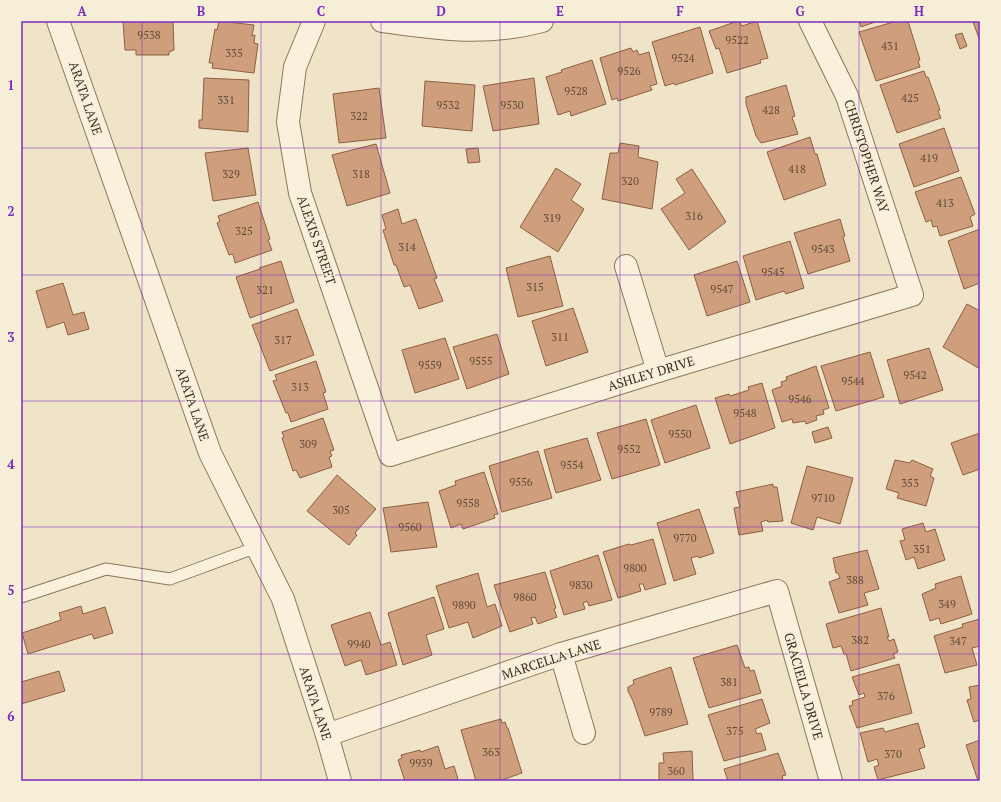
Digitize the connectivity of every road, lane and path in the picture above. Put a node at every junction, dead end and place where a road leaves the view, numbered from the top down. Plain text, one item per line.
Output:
1 (58, 21) edge
2 (314, 21) edge
3 (382, 21) edge
4 (542, 21) edge
5 (810, 21) edge
6 (626, 266) dead end
7 (912, 295) joint
8 (658, 371) junction
9 (390, 455) joint
10 (257, 547) junction
11 (777, 591) joint
12 (21, 598) edge
13 (560, 654) junction
14 (584, 733) dead end
15 (327, 735) junction
16 (340, 781) edge
17 (831, 781) edge

1 - 10 street, ARATA LANE
2 - 9 street, ALEXIS STREET
3 - 4 street
5 - 7 street, CHRISTOPHER WAY
6 - 8 street
7 - 8 street, ASHLEY DRIVE
8 - 9 street, ASHLEY DRIVE
10 - 12 lane
10 - 15 street, ARATA LANE
11 - 13 street, MARCELLA LANE
11 - 17 street, GRACIELLA DRIVE
13 - 14 street
13 - 15 street, MARCELLA LANE
15 - 16 street, ARATA LANE

